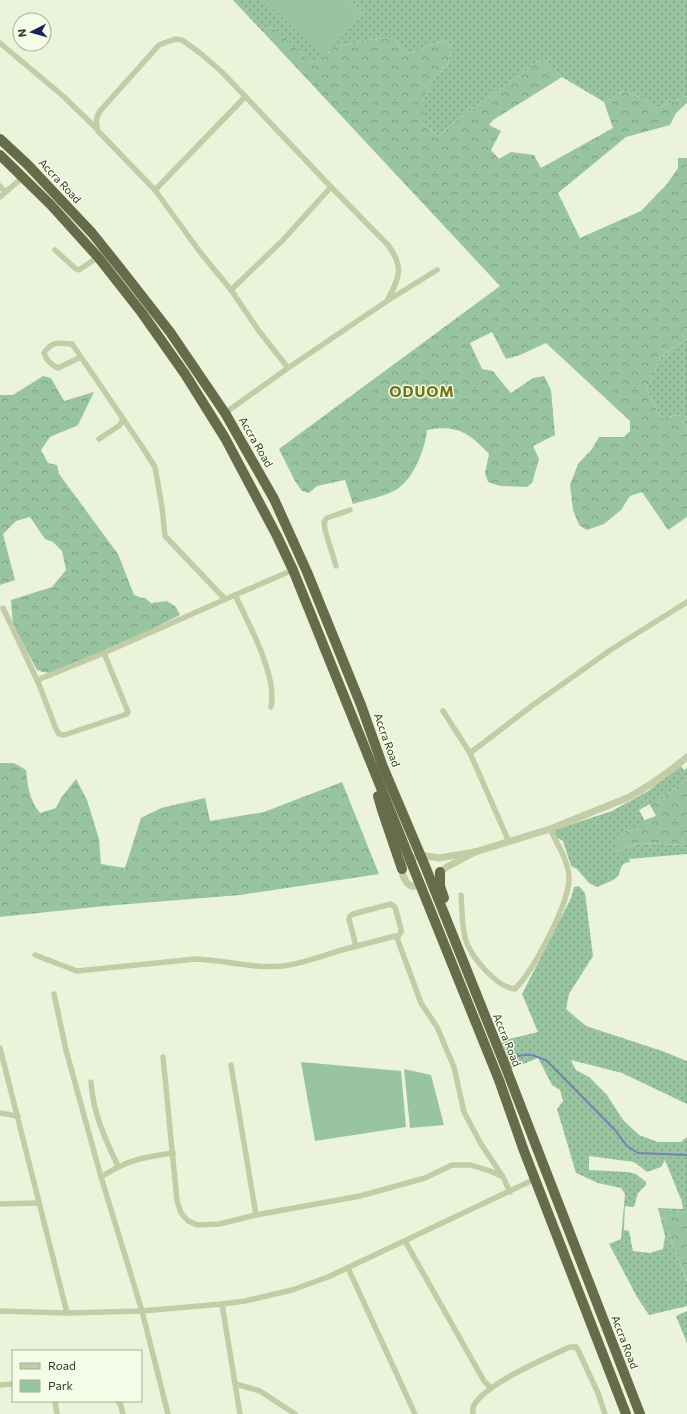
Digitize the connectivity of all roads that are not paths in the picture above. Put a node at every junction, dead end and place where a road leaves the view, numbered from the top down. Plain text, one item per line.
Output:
1 (0, 42) edge
2 (245, 97) junction
3 (98, 131) junction
4 (0, 139) edge
5 (0, 155) edge
6 (23, 177) junction
7 (0, 186) edge
8 (331, 187) junction
9 (155, 190) junction
10 (5, 192) junction
11 (0, 197) edge
12 (55, 250) dead end
13 (98, 257) junction
14 (437, 270) dead end
15 (231, 290) junction
16 (387, 301) junction
17 (81, 357) junction
18 (288, 368) junction
19 (225, 413) junction
20 (123, 418) junction
21 (99, 439) dead end
22 (350, 510) dead end
23 (336, 566) dead end
24 (293, 570) junction
25 (235, 595) junction
26 (225, 599) junction
27 (687, 602) edge
28 (3, 608) dead end
29 (104, 653) junction
30 (38, 682) junction
31 (271, 707) dead end
32 (443, 710) dead end
33 (470, 753) junction
34 (687, 757) edge
35 (371, 767) junction
36 (550, 829) junction
37 (509, 842) junction
38 (475, 852) junction
39 (421, 855) junction
40 (409, 859) junction
41 (402, 869) junction
42 (440, 872) junction
43 (430, 880) junction
44 (420, 887) junction
45 (461, 895) dead end
46 (398, 938) junction
47 (356, 946) junction
48 (458, 951) junction
49 (35, 955) dead end
50 (54, 994) dead end
51 (0, 1048) edge
52 (163, 1057) dead end
53 (231, 1065) dead end
54 (91, 1082) dead end
55 (0, 1113) edge
56 (18, 1116) junction
57 (173, 1153) junction
58 (118, 1166) junction
59 (101, 1177) junction
60 (503, 1178) junction
61 (535, 1179) junction
62 (510, 1192) junction
63 (38, 1203) junction
64 (0, 1204) edge
65 (256, 1215) junction
66 (405, 1241) junction
67 (348, 1268) junction
68 (222, 1304) junction
69 (0, 1311) edge
70 (142, 1311) junction
71 (67, 1313) junction
72 (12, 1384) edge
73 (236, 1384) junction
74 (0, 1385) edge
75 (491, 1388) junction
76 (56, 1402) edge
77 (119, 1402) edge
78 (57, 1414) edge
79 (123, 1414) edge
80 (168, 1414) edge
81 (240, 1414) edge
82 (295, 1414) edge
83 (414, 1414) edge
84 (473, 1414) edge
85 (605, 1414) edge
86 (626, 1414) edge
87 (640, 1414) edge

1 - 3 street
2 - 3 street
2 - 8 street
2 - 9 street
3 - 9 street
4 - 19 highway, Accra Road
5 - 6 highway, Accra Road
6 - 10 street
6 - 13 highway, Accra Road
7 - 10 street
8 - 15 street
8 - 16 street
9 - 15 street
10 - 11 street
12 - 13 street
13 - 24 highway, Accra Road
14 - 16 street
15 - 18 street
16 - 18 street
17 - 17 street
17 - 20 street
18 - 19 street
19 - 39 highway, Accra Road
20 - 21 street
20 - 26 street
22 - 23 street
24 - 25 street
24 - 35 highway, Accra Road
25 - 26 street
25 - 31 street
26 - 29 street
27 - 33 street
28 - 30 street
29 - 30 street
29 - 30 street
32 - 33 street
33 - 37 street
34 - 36 street
35 - 40 highway, Accra Road
35 - 41 highway
36 - 37 street
36 - 45 street
37 - 38 street
38 - 39 street
38 - 42 street
39 - 40 street
39 - 43 highway, Accra Road
40 - 41 street
40 - 44 highway, Accra Road
41 - 44 street
42 - 43 street
42 - 48 highway
43 - 44 street
43 - 48 highway, Accra Road
44 - 61 highway, Accra Road
46 - 47 street
46 - 47 street
46 - 60 street
47 - 49 street
48 - 87 highway, Accra Road
50 - 59 street
51 - 56 street
52 - 57 street
53 - 65 street
54 - 58 street
55 - 56 street
56 - 63 street
57 - 58 street
57 - 65 street
58 - 59 street
59 - 70 street
60 - 62 street
60 - 65 street
61 - 62 street
61 - 86 highway, Accra Road
62 - 66 street
63 - 64 street
63 - 71 street
66 - 67 street
66 - 75 street
67 - 68 street
67 - 83 street
68 - 70 street
68 - 73 street
69 - 71 street
70 - 71 street
70 - 80 street
72 - 74 street
73 - 81 street
73 - 82 street
75 - 84 street
75 - 85 street
76 - 78 street
77 - 79 street

